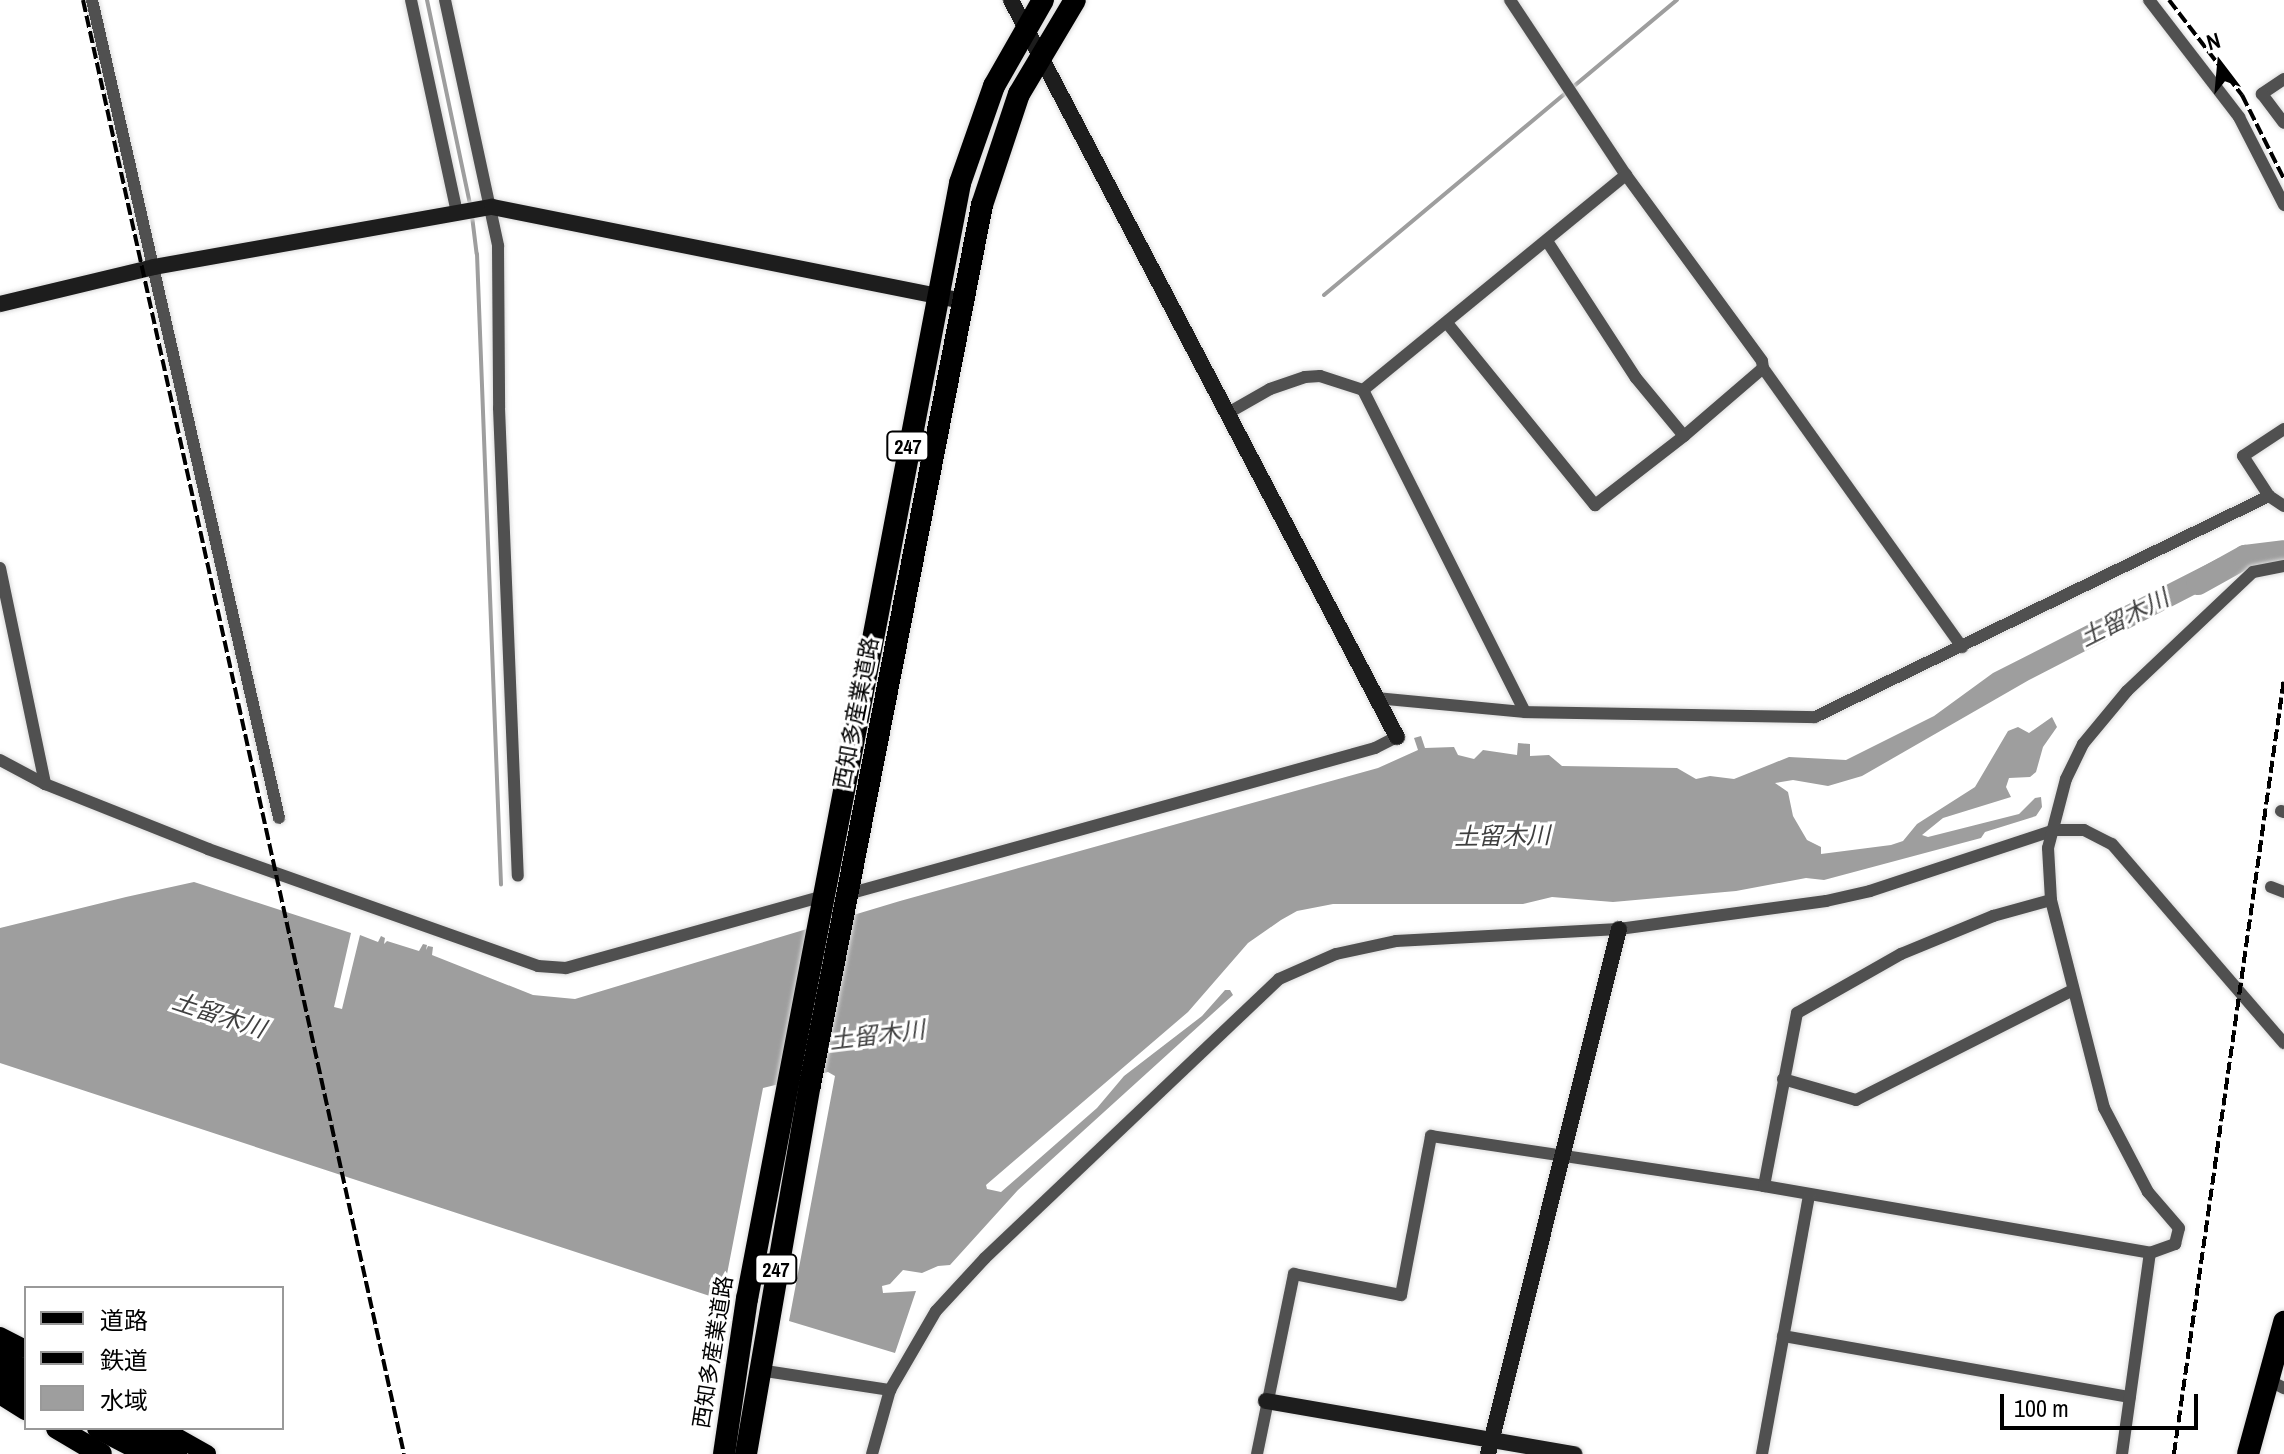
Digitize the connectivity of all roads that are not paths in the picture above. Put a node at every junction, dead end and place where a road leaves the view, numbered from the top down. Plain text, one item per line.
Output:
1 (92, 0) edge
2 (411, 0) edge
3 (445, 0) edge
4 (1011, 0) edge
5 (1043, 0) edge
6 (1075, 0) edge
7 (1510, 0) edge
8 (2149, 0) edge
9 (1025, 27) junction
10 (1039, 55) junction
11 (2284, 79) edge
12 (2284, 123) edge
13 (1626, 175) junction
14 (2284, 205) edge
15 (492, 207) junction
16 (457, 213) junction
17 (1547, 241) junction
18 (154, 267) junction
19 (936, 296) junction
20 (962, 301) junction
21 (0, 304) edge
22 (1447, 323) junction
23 (1763, 368) junction
24 (1363, 390) junction
25 (1228, 413) junction
26 (2284, 429) edge
27 (1684, 436) junction
28 (2269, 496) junction
29 (2284, 506) edge
30 (2284, 566) edge
31 (0, 568) edge
32 (1962, 647) junction
33 (1376, 698) junction
34 (1525, 712) junction
35 (1397, 737) joint
36 (0, 760) edge
37 (45, 784) junction
38 (279, 818) dead end
39 (2054, 830) junction
40 (518, 876) dead end
41 (847, 899) junction
42 (2051, 900) junction
43 (822, 902) junction
44 (1619, 929) junction
45 (2073, 990) junction
46 (2284, 1043) edge
47 (1783, 1079) junction
48 (1561, 1153) junction
49 (1764, 1186) junction
50 (1809, 1196) junction
51 (2150, 1253) junction
52 (2284, 1322) edge
53 (0, 1336) edge
54 (1783, 1336) junction
55 (24, 1348) edge
56 (0, 1356) edge
57 (759, 1370) junction
58 (24, 1371) edge
59 (0, 1377) edge
60 (2276, 1384) edge
61 (24, 1390) edge
62 (890, 1390) junction
63 (0, 1393) edge
64 (2130, 1397) junction
65 (1266, 1401) junction
66 (24, 1405) edge
67 (60, 1430) edge
68 (86, 1430) edge
69 (102, 1430) edge
70 (120, 1430) edge
71 (132, 1430) edge
72 (165, 1430) edge
73 (1489, 1447) edge
74 (101, 1454) edge
75 (140, 1454) edge
76 (148, 1454) edge
77 (159, 1454) edge
78 (176, 1454) edge
79 (207, 1454) edge
80 (722, 1454) edge
81 (746, 1454) edge
82 (872, 1454) edge
83 (1257, 1454) edge
84 (1574, 1454) edge
85 (1762, 1454) edge
86 (2122, 1454) edge
87 (2248, 1454) edge

1 - 18 street
2 - 16 street
3 - 15 street
4 - 9 street
5 - 9 highway, 西知多産業道路 / 247
6 - 10 highway, 西知多産業道路 / 247
7 - 13 street
8 - 14 street
9 - 10 street
9 - 19 highway, 西知多産業道路 / 247
10 - 20 highway, 西知多産業道路 / 247
10 - 25 street
11 - 12 street
13 - 17 street
13 - 23 street
15 - 16 street
15 - 19 street
15 - 40 street
16 - 18 street
17 - 22 street
17 - 27 street
18 - 21 street
18 - 38 street
19 - 20 street
19 - 43 highway, 西知多産業道路 / 247
20 - 41 highway, 西知多産業道路 / 247
22 - 24 street
22 - 27 street
23 - 27 street
23 - 32 street
24 - 25 street
24 - 34 street
25 - 33 street
26 - 28 street
28 - 29 street
28 - 32 street
30 - 39 street
31 - 37 street
32 - 34 street
33 - 34 street
33 - 35 street
35 - 41 street
36 - 37 street
37 - 43 street
39 - 42 street
39 - 44 street
39 - 46 street
41 - 57 highway, 西知多産業道路 / 247
42 - 45 street
42 - 47 street
43 - 80 highway, 西知多産業道路 / 247
44 - 48 street
44 - 62 street
45 - 47 street
45 - 51 street
47 - 49 street
48 - 49 street
48 - 65 street
48 - 73 street
49 - 50 street
50 - 51 street
50 - 54 street
51 - 64 street
52 - 60 highway
53 - 55 main road
54 - 64 street
54 - 85 street
56 - 58 highway
57 - 62 street
57 - 81 highway, 西知多産業道路 / 247
59 - 61 highway
60 - 87 highway
62 - 82 street
63 - 66 highway
64 - 86 street
65 - 73 street
65 - 83 street
67 - 74 highway
68 - 75 main road
69 - 76 highway
70 - 77 highway
71 - 78 highway
72 - 79 main road
73 - 84 street

